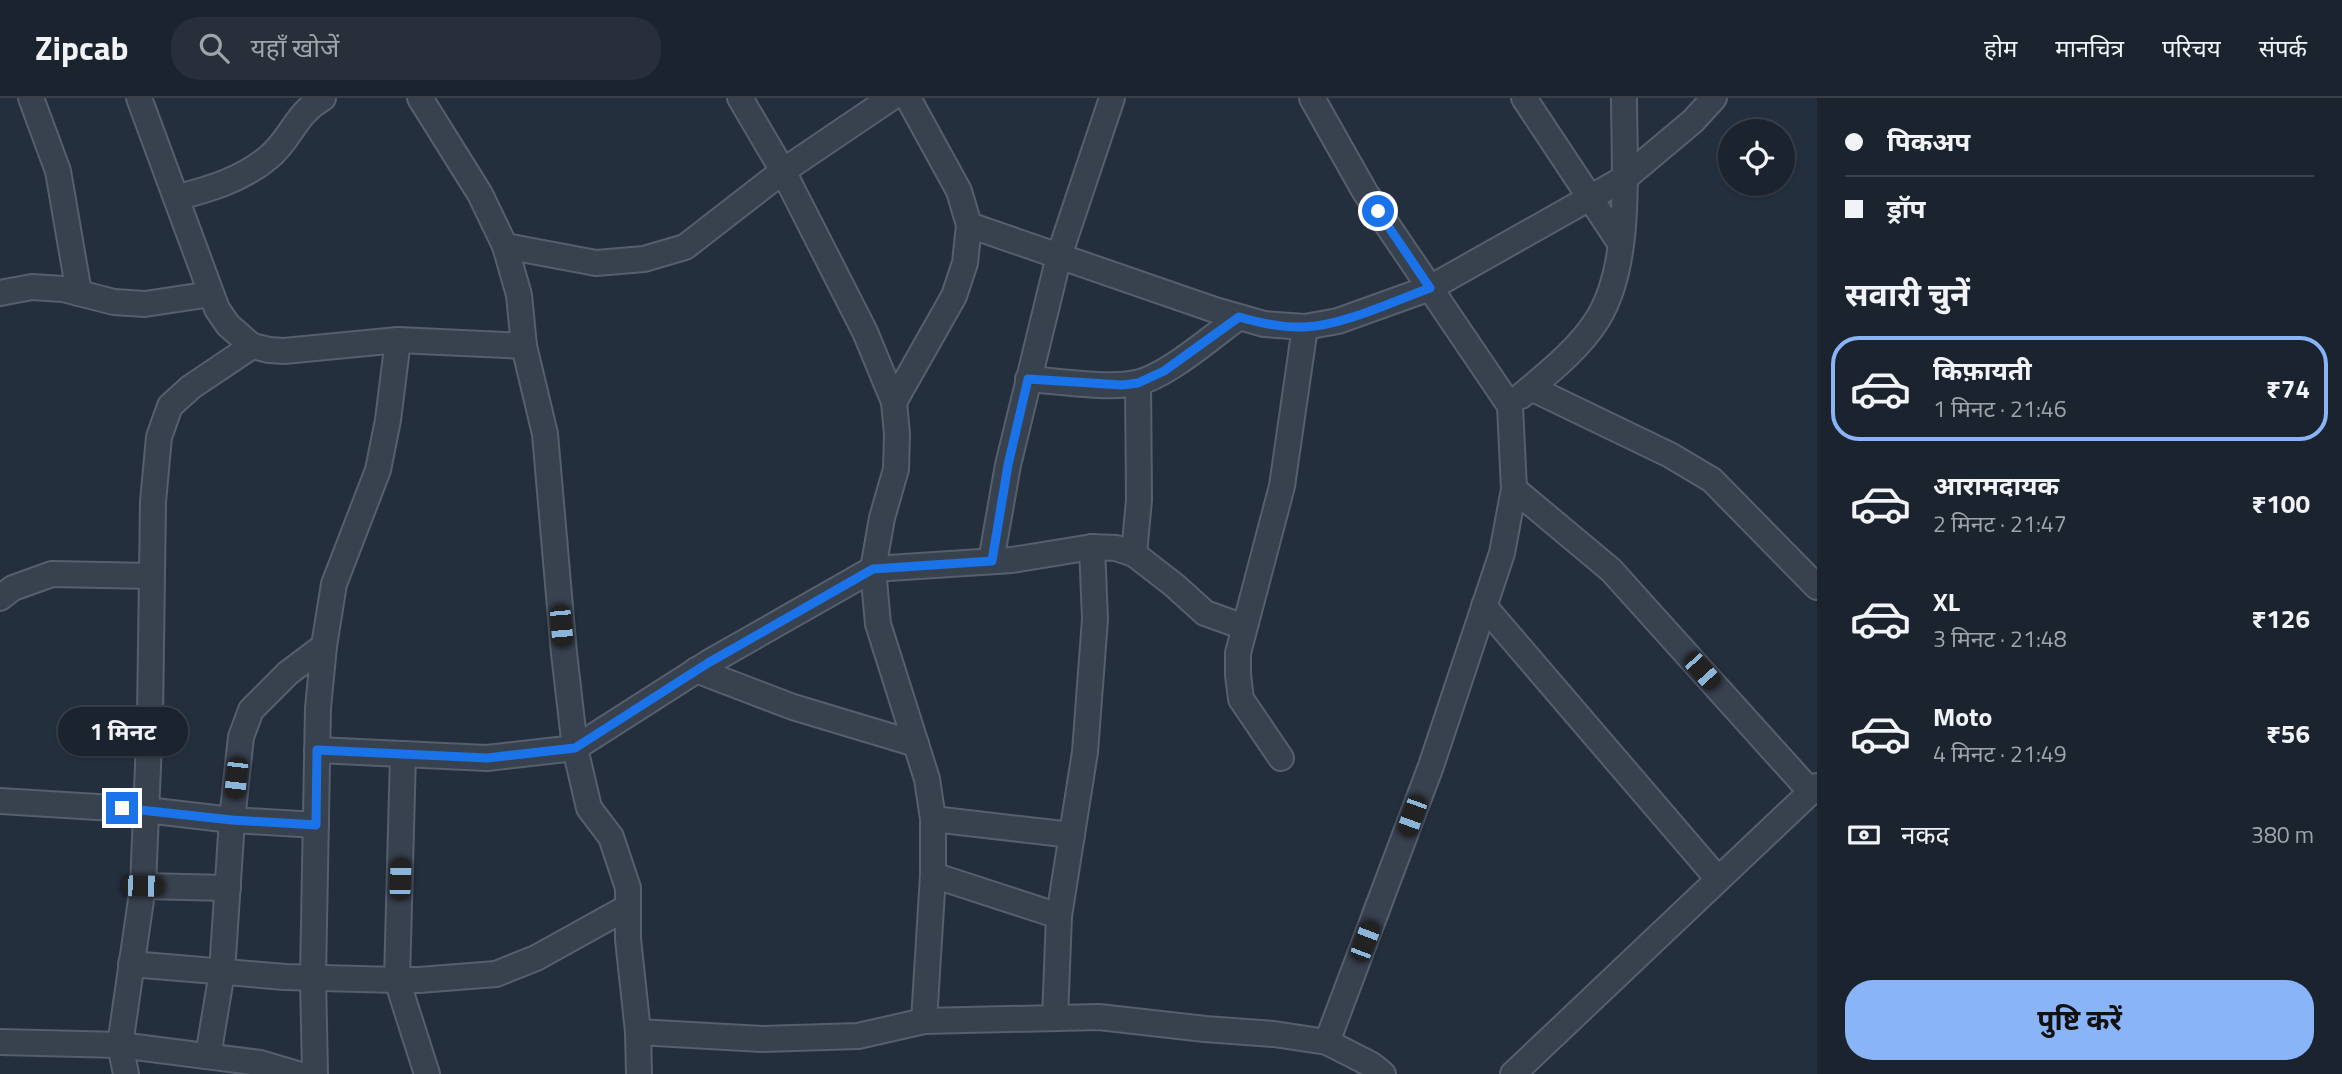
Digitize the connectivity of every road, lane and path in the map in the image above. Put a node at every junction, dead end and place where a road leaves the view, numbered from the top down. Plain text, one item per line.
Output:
1 (31, 98) edge
2 (139, 98) edge
3 (323, 98) edge
4 (420, 98) edge
5 (740, 98) edge
6 (891, 98) edge
7 (908, 98) edge
8 (1112, 98) edge
9 (1312, 98) edge
10 (1524, 98) edge
11 (1624, 98) edge
12 (1714, 98) edge
13 (783, 171) junction
14 (1625, 178) junction
15 (1590, 197) junction
16 (176, 198) junction
17 (970, 225) junction
18 (1620, 243) junction
19 (505, 246) junction
20 (1059, 256) junction
21 (1430, 288) junction
22 (0, 293) edge
23 (79, 293) junction
24 (211, 294) junction
25 (1239, 317) junction
26 (1305, 327) junction
27 (398, 340) junction
28 (251, 346) junction
29 (524, 346) junction
30 (1028, 379) junction
31 (1138, 383) junction
32 (1531, 388) junction
33 (894, 402) junction
34 (1510, 406) junction
35 (1514, 488) junction
36 (1092, 547) junction
37 (1134, 554) junction
38 (992, 561) junction
39 (873, 569) junction
40 (152, 576) junction
41 (1817, 587) edge
42 (0, 598) edge
43 (1484, 606) junction
44 (1244, 627) junction
45 (324, 646) junction
46 (696, 670) junction
47 (916, 744) junction
48 (575, 748) junction
49 (317, 750) junction
50 (403, 754) junction
51 (1281, 758) dead end
52 (1814, 789) edge
53 (0, 801) edge
54 (146, 810) junction
55 (933, 819) junction
56 (232, 820) junction
57 (316, 825) junction
58 (1072, 835) junction
59 (933, 875) junction
60 (1718, 879) junction
61 (143, 886) junction
62 (228, 888) junction
63 (628, 907) junction
64 (1059, 916) junction
65 (131, 964) junction
66 (222, 972) junction
67 (313, 977) junction
68 (397, 980) junction
69 (1055, 1018) junction
70 (924, 1021) junction
71 (638, 1032) junction
72 (0, 1042) edge
73 (1327, 1042) junction
74 (120, 1045) junction
75 (208, 1056) junction
76 (126, 1074) edge
77 (297, 1074) edge
78 (315, 1074) edge
79 (426, 1074) edge
80 (639, 1074) edge
81 (1383, 1074) edge
82 (1513, 1074) edge

1 - 23 street
2 - 16 street
3 - 16 street
4 - 19 street
5 - 13 street
6 - 13 street
7 - 17 street
8 - 20 street
9 - 21 street
10 - 15 street
11 - 14 street
12 - 14 street
13 - 19 street
13 - 33 street
14 - 15 street
14 - 18 street
15 - 18 street
15 - 21 street
16 - 24 street
17 - 20 street
17 - 33 street
18 - 32 street
19 - 29 street
20 - 25 street
20 - 30 street
21 - 26 street
21 - 34 street
22 - 23 street
23 - 24 street
24 - 28 street
25 - 26 street
25 - 31 street
26 - 44 street
27 - 28 street
27 - 29 street
27 - 45 street
28 - 40 street
29 - 48 street
30 - 31 street
30 - 38 street
31 - 37 street
32 - 34 street
32 - 41 street
33 - 39 street
34 - 35 street
35 - 43 street
35 - 52 street
36 - 37 street
36 - 38 street
36 - 58 street
37 - 44 street
38 - 39 street
39 - 46 street
39 - 47 street
40 - 42 street
40 - 54 street
43 - 60 street
43 - 73 street
44 - 51 street
45 - 49 street
45 - 56 street
46 - 47 street
46 - 48 street
47 - 55 street
48 - 50 street
48 - 63 street
49 - 50 street
49 - 57 street
50 - 68 street
52 - 60 street
53 - 54 street
54 - 56 street
54 - 61 street
55 - 58 street
55 - 59 street
56 - 57 street
56 - 62 street
57 - 67 street
58 - 64 street
59 - 64 street
59 - 70 street
60 - 82 street
61 - 62 street
61 - 65 street
62 - 66 street
63 - 68 street
63 - 71 street
64 - 69 street
65 - 66 street
65 - 74 street
66 - 67 street
66 - 75 street
67 - 68 street
67 - 78 street
68 - 79 street
69 - 70 street
69 - 73 street
70 - 71 street
71 - 80 street
72 - 74 street
73 - 81 street
74 - 75 street
74 - 76 street
75 - 77 street

